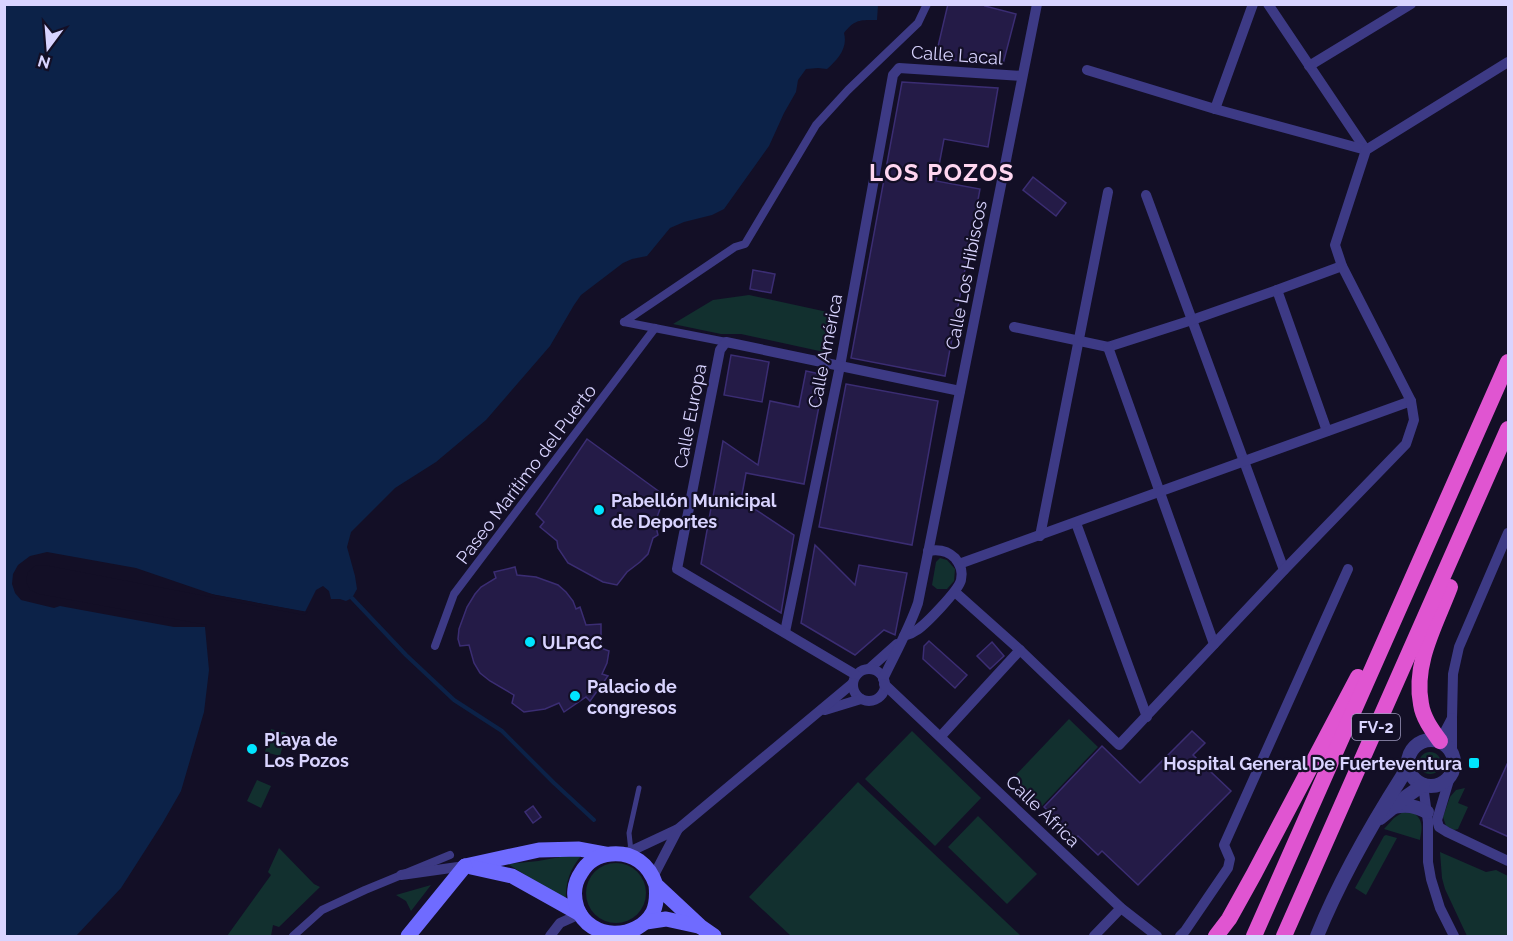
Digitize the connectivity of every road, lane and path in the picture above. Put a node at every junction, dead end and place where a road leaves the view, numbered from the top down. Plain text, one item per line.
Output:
1 (927, 4) edge
2 (1037, 4) edge
3 (1253, 4) edge
4 (1268, 4) edge
5 (1411, 4) edge
6 (1509, 62) edge
7 (1309, 66) junction
8 (1087, 70) dead end
9 (893, 75) joint
10 (1022, 76) junction
11 (1215, 109) junction
12 (1366, 150) junction
13 (1108, 192) dead end
14 (1146, 195) dead end
15 (1342, 266) junction
16 (1277, 290) junction
17 (1192, 320) junction
18 (1014, 327) dead end
19 (655, 328) junction
20 (1078, 340) junction
21 (726, 342) junction
22 (1108, 347) junction
23 (1509, 362) edge
24 (840, 366) junction
25 (960, 392) junction
26 (1411, 401) junction
27 (1509, 429) edge
28 (1327, 431) junction
29 (1244, 462) junction
30 (1160, 492) junction
31 (1469, 517) junction
32 (934, 521) junction
33 (1076, 523) junction
34 (1509, 533) edge
35 (1040, 536) junction
36 (928, 551) junction
37 (950, 554) junction
38 (959, 564) junction
39 (1348, 569) dead end
40 (1284, 570) junction
41 (955, 592) junction
42 (1394, 620) junction
43 (785, 632) junction
44 (903, 638) junction
45 (1214, 644) junction
46 (435, 646) dead end
47 (1020, 650) junction
48 (869, 669) junction
49 (855, 679) junction
50 (884, 681) junction
51 (879, 696) junction
52 (861, 699) junction
53 (909, 706) junction
54 (816, 713) junction
55 (1147, 717) junction
56 (1452, 718) junction
57 (941, 736) junction
58 (1446, 747) junction
59 (1408, 762) junction
60 (1449, 780) junction
61 (1423, 785) junction
62 (639, 788) dead end
63 (1394, 807) junction
64 (1432, 814) junction
65 (1374, 823) junction
66 (678, 829) junction
67 (1447, 832) junction
68 (1428, 850) junction
69 (619, 853) junction
70 (450, 855) dead end
71 (1509, 861) edge
72 (465, 866) junction
73 (401, 875) junction
74 (655, 881) junction
75 (1121, 908) junction
76 (580, 914) junction
77 (701, 927) junction
78 (641, 929) edge
79 (600, 933) edge
80 (415, 934) edge
81 (293, 936) edge
82 (550, 936) edge
83 (714, 936) edge
84 (1094, 936) edge
85 (1157, 936) edge
86 (1179, 936) edge
87 (1216, 936) edge
88 (1254, 936) edge
89 (1284, 936) edge
90 (1317, 936) edge
91 (1454, 936) edge

1 - 19 street
2 - 10 street, Calle Los Hibiscos
3 - 11 street
4 - 7 street
5 - 7 street
6 - 12 street
7 - 12 street
8 - 11 street
9 - 10 street, Calle Lacal
9 - 24 street, Calle América
10 - 25 street, Calle Los Hibiscos
11 - 12 street
12 - 15 street
13 - 20 street
14 - 17 street
15 - 16 street
15 - 26 street
16 - 17 street
16 - 28 street
17 - 22 street
17 - 29 street
18 - 20 street
19 - 21 street
19 - 46 street, Paseo Marítimo del Puerto
20 - 22 street
20 - 35 street
21 - 24 street
21 - 43 street, Calle Europa
22 - 30 street
23 - 42 highway, FV-2
24 - 25 street
24 - 43 street, Calle América
25 - 32 street, Calle Los Hibiscos
26 - 28 street
26 - 40 street
27 - 31 highway, FV-2
28 - 29 street
29 - 30 street
29 - 40 street
30 - 33 street
30 - 45 street
31 - 58 highway
31 - 89 highway, FV-2
32 - 36 street, Calle Los Hibiscos
32 - 37 street
33 - 35 street
33 - 55 street
34 - 56 street
35 - 38 street
36 - 37 street
36 - 44 street, Calle Los Hibiscos
37 - 38 street
38 - 41 street
39 - 86 street
40 - 45 street
41 - 44 street
41 - 47 street
42 - 87 highway
42 - 88 highway, FV-2
43 - 49 street
44 - 48 street
44 - 50 street, Calle Los Hibiscos
45 - 55 street
47 - 55 street
47 - 57 street
48 - 49 street
48 - 50 street
49 - 52 street
49 - 54 street
50 - 51 street
50 - 53 street, Calle África
51 - 52 street
51 - 53 street, Calle África
52 - 54 street
53 - 57 street, Calle África
54 - 66 street
56 - 58 street
56 - 58 street
57 - 75 street, Calle África
58 - 59 street
58 - 60 street
59 - 61 street
59 - 65 street
60 - 61 street
60 - 64 street
61 - 63 street
61 - 64 street
62 - 69 lane
63 - 64 street
63 - 65 street
64 - 67 street
64 - 68 street
65 - 90 street
66 - 69 street
66 - 74 street
67 - 68 street
67 - 71 street
68 - 91 street
69 - 72 main road
69 - 74 main road
69 - 76 main road
70 - 73 street
72 - 73 street
72 - 76 main road
72 - 80 main road
73 - 81 street
74 - 77 main road
74 - 78 main road
75 - 84 street
75 - 85 street, Calle África
76 - 79 main road
76 - 82 street
77 - 78 main road
77 - 83 main road
78 - 79 main road

